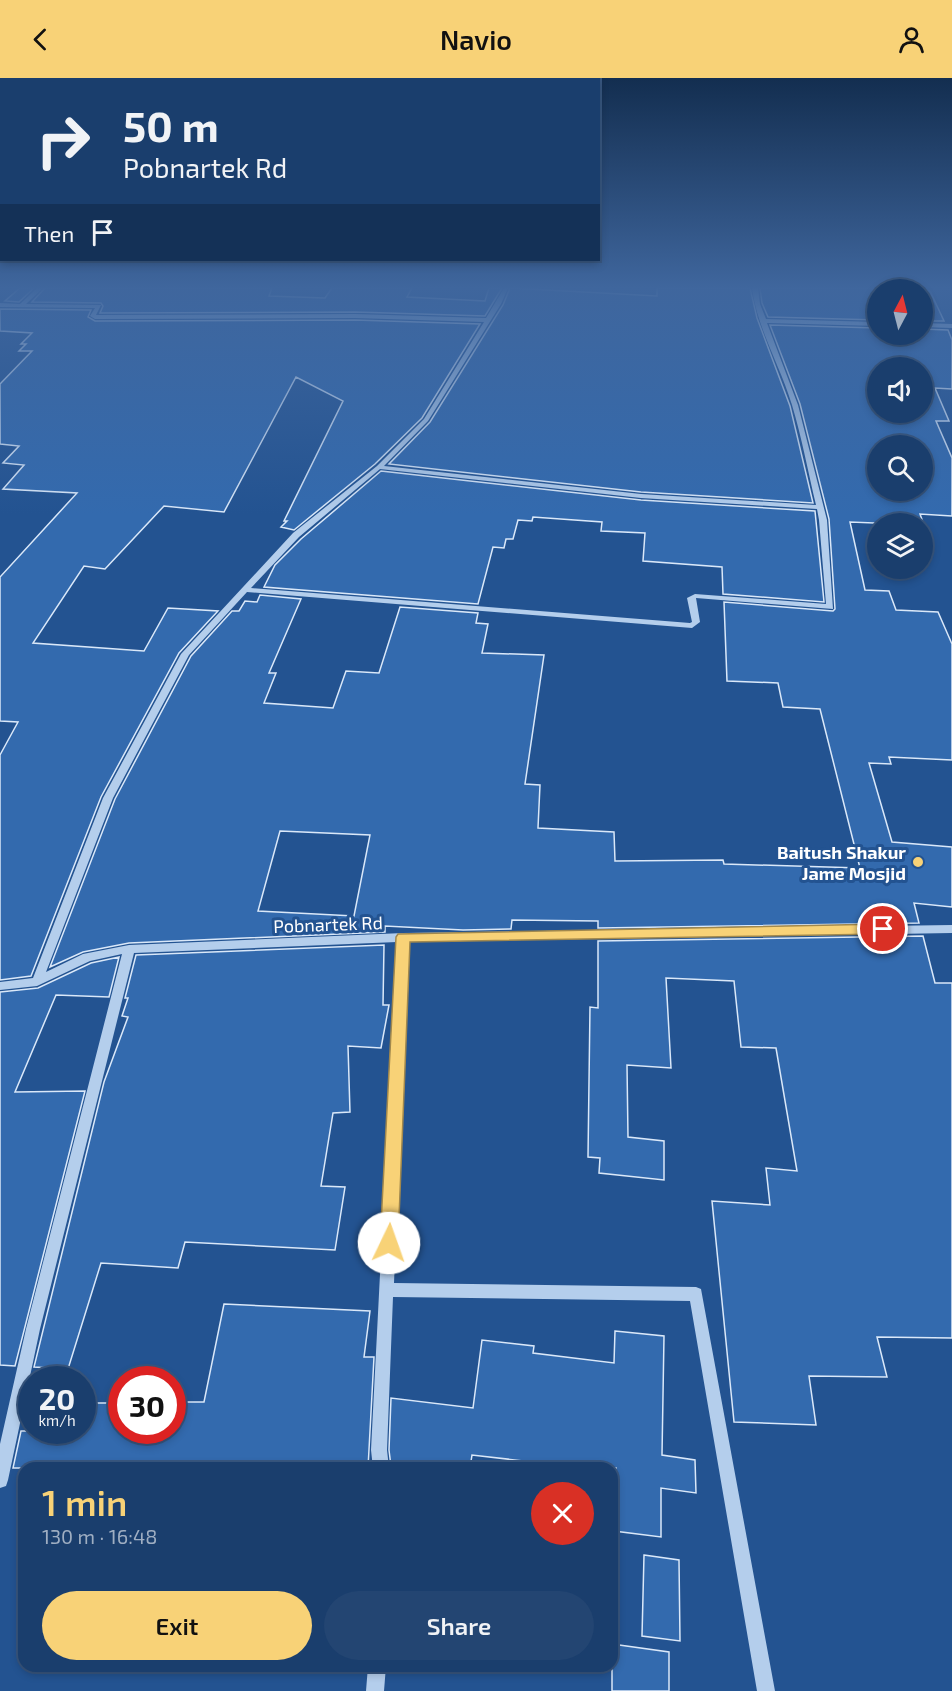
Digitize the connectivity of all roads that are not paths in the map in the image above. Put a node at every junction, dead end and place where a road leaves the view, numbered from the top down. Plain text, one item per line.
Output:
1 (462, 363) edge
2 (779, 363) edge
3 (379, 466) junction
4 (820, 507) junction
5 (245, 590) junction
6 (952, 929) edge
7 (404, 937) junction
8 (129, 949) junction
9 (37, 982) junction
10 (0, 986) edge
11 (387, 1290) junction
12 (380, 1462) edge
13 (0, 1480) edge
14 (377, 1672) edge
15 (375, 1691) edge
16 (766, 1691) edge

1 - 3 street
2 - 4 street
3 - 4 street
3 - 5 street
4 - 5 street
5 - 9 street
6 - 7 street, Pobnartek Rd
7 - 8 street, Pobnartek Rd
7 - 11 street
8 - 9 street, Pobnartek Rd
8 - 13 street
9 - 10 street, Pobnartek Rd
11 - 12 street
11 - 16 street
14 - 15 street

